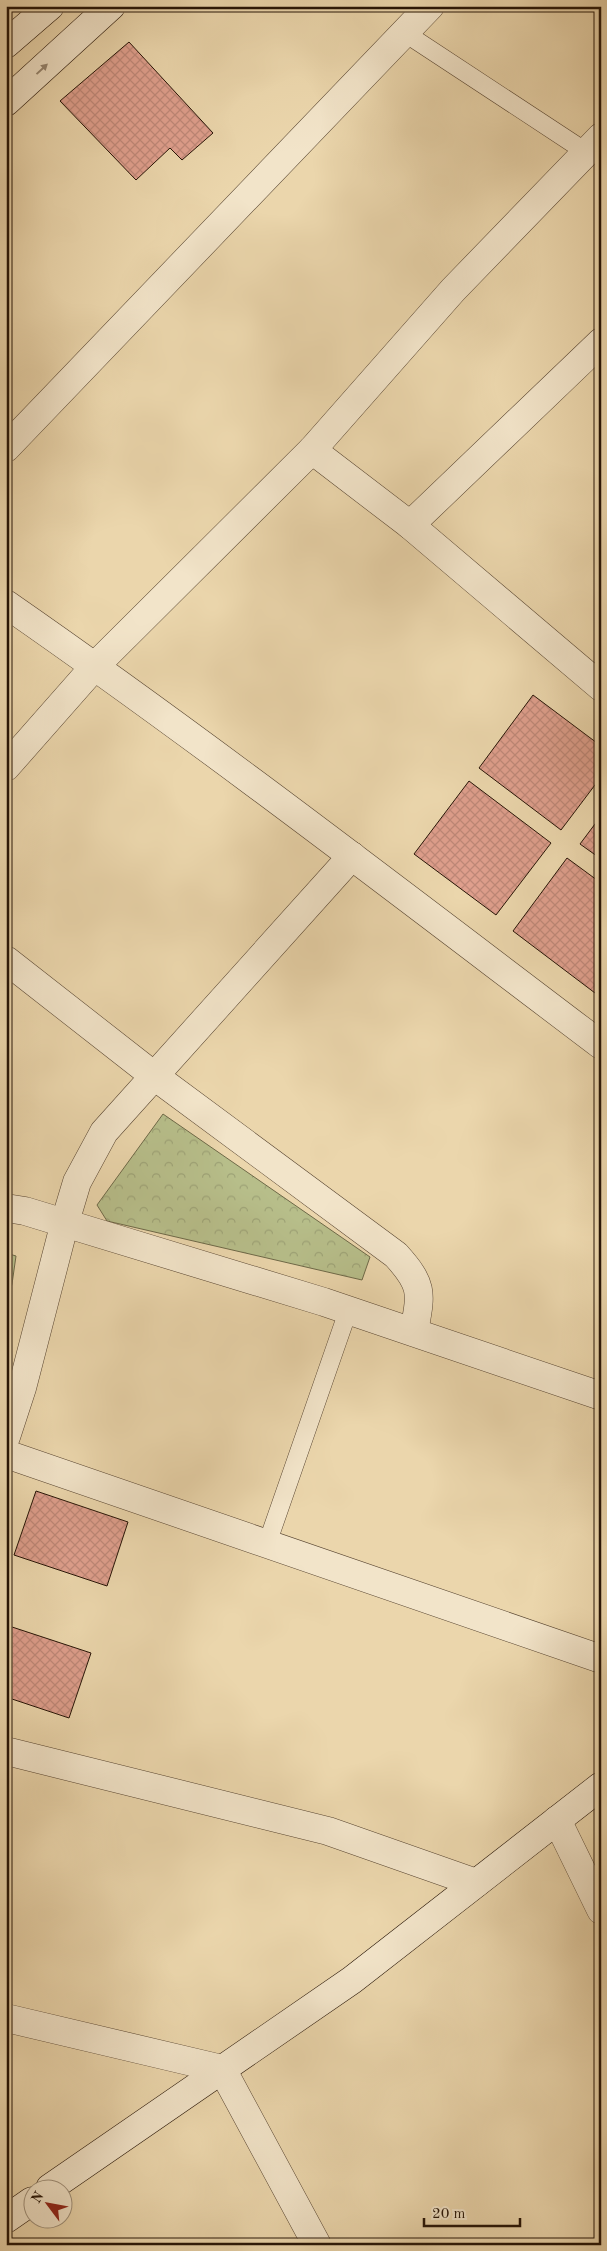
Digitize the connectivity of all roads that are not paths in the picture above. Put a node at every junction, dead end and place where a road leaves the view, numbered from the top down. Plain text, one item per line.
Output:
1 (111, 6) edge
2 (430, 6) edge
3 (43, 8) edge
4 (405, 33) junction
5 (6, 44) edge
6 (6, 102) edge
7 (594, 145) edge
8 (601, 342) edge
9 (6, 448) edge
10 (312, 450) junction
11 (410, 525) junction
12 (6, 604) edge
13 (96, 666) junction
14 (601, 687) edge
15 (6, 767) edge
16 (352, 856) junction
17 (6, 960) edge
18 (601, 1045) edge
19 (153, 1075) junction
20 (6, 1208) edge
21 (65, 1222) junction
22 (348, 1311) junction
23 (414, 1332) junction
24 (601, 1396) edge
25 (6, 1437) edge
26 (6, 1454) edge
27 (267, 1544) junction
28 (601, 1659) edge
29 (6, 1751) edge
30 (601, 1786) edge
31 (557, 1820) junction
32 (476, 1883) junction
33 (601, 1910) edge
34 (6, 2018) edge
35 (222, 2069) junction
36 (64, 2178) edge
37 (22, 2208) edge
38 (6, 2219) edge
39 (317, 2245) edge

6 -> 1 street
2 - 4 street
3 - 5 street
4 - 7 lane
4 - 9 street
7 - 10 street
8 - 11 street
10 - 11 street
10 - 13 street
11 - 14 street
12 - 13 street
13 - 15 street
13 - 16 street
16 - 18 street
16 - 19 street
17 - 19 street
19 - 21 street
19 - 23 street
20 - 21 street
21 - 22 street
21 - 25 street
22 - 23 street
22 - 27 lane
23 - 24 street
26 - 27 street
27 - 28 street
29 - 32 street
30 - 31 street
31 - 32 street
31 - 33 street
32 - 35 street
34 - 35 street
35 - 36 street
35 - 39 street
37 - 38 street

